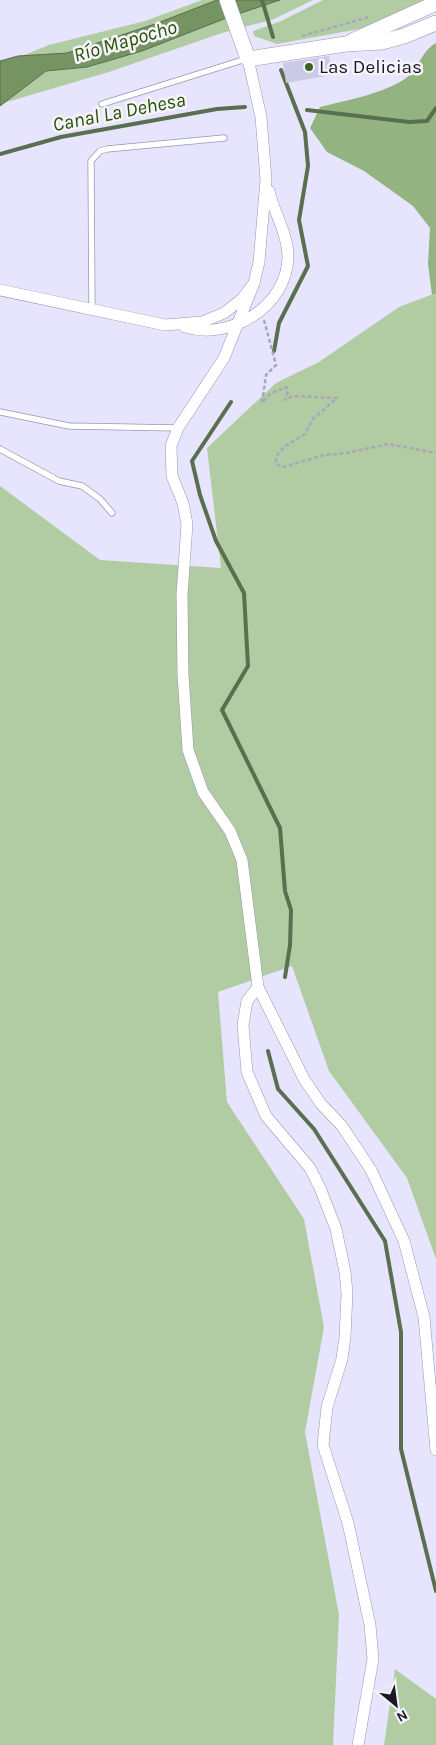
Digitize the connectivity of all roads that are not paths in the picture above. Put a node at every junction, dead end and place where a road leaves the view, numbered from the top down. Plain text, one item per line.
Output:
1 (227, 0) edge
2 (436, 3) edge
3 (418, 11) junction
4 (429, 26) edge
5 (346, 44) junction
6 (246, 52) junction
7 (102, 104) dead end
8 (224, 138) dead end
9 (266, 180) junction
10 (254, 283) junction
11 (0, 290) edge
12 (92, 310) junction
13 (239, 324) junction
14 (179, 325) junction
15 (0, 412) edge
16 (178, 428) junction
17 (0, 449) edge
18 (112, 513) dead end
19 (258, 987) junction
20 (436, 1450) edge
21 (358, 1745) edge

1 - 6 street
2 - 3 street
3 - 4 street
3 - 5 street
4 - 5 street
5 - 6 street
6 - 7 lane
6 - 9 street
8 - 12 lane
9 - 10 street
9 - 13 street
10 - 13 street
10 - 14 street
11 - 12 street
12 - 14 street
13 - 14 street
13 - 16 street
15 - 16 lane
16 - 19 street
17 - 18 lane
19 - 20 street
19 - 21 street

